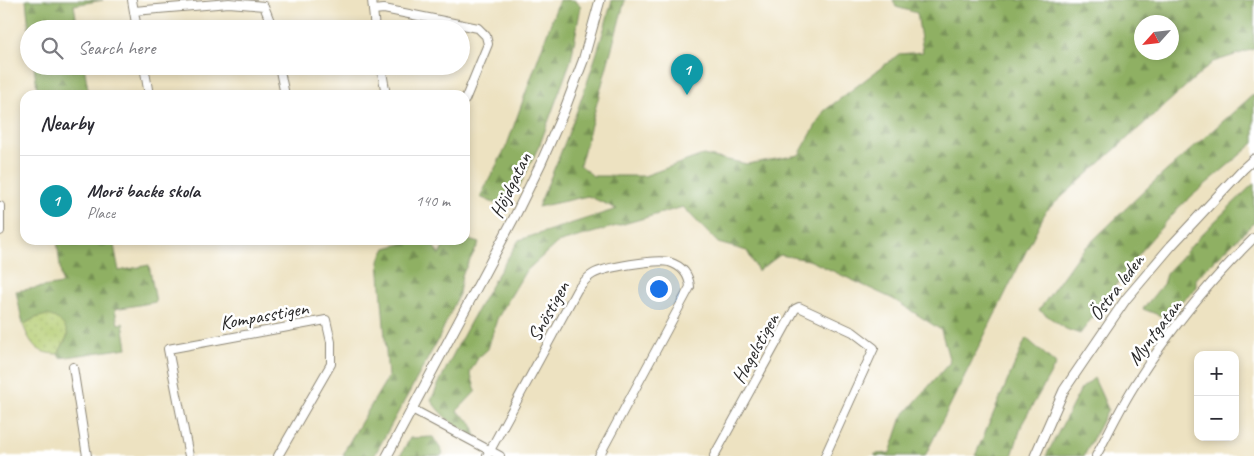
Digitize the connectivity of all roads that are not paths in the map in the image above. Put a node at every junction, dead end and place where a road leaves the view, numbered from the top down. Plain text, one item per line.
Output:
1 (132, 0) edge
2 (372, 0) edge
3 (600, 0) edge
4 (373, 10) junction
5 (134, 11) junction
6 (136, 20) edge
7 (269, 20) edge
8 (374, 20) edge
9 (438, 20) edge
10 (470, 26) edge
11 (146, 75) edge
12 (282, 75) edge
13 (383, 75) edge
14 (148, 90) edge
15 (284, 90) edge
16 (385, 90) edge
17 (469, 90) edge
18 (1254, 159) edge
19 (0, 206) edge
20 (0, 231) edge
21 (1254, 238) edge
22 (73, 367) dead end
23 (412, 408) junction
24 (489, 453) edge
25 (87, 456) edge
26 (189, 456) edge
27 (278, 456) edge
28 (386, 456) edge
29 (500, 456) edge
30 (599, 456) edge
31 (714, 456) edge
32 (825, 456) edge
33 (1035, 456) edge
34 (1096, 456) edge

1 - 5 street
2 - 4 street
3 - 23 street, Höjdgatan
4 - 8 street
4 - 9 street
5 - 6 street
5 - 7 street
10 - 17 street
11 - 14 street
12 - 15 street
13 - 16 street
18 - 33 street, Östra leden
19 - 20 street
21 - 34 street, Myntgatan
22 - 25 street
23 - 24 street
23 - 28 street, Höjdgatan
24 - 29 street
24 - 30 street, Snöstigen
26 - 27 street, Kompasstigen
31 - 32 street, Hagelstigen

